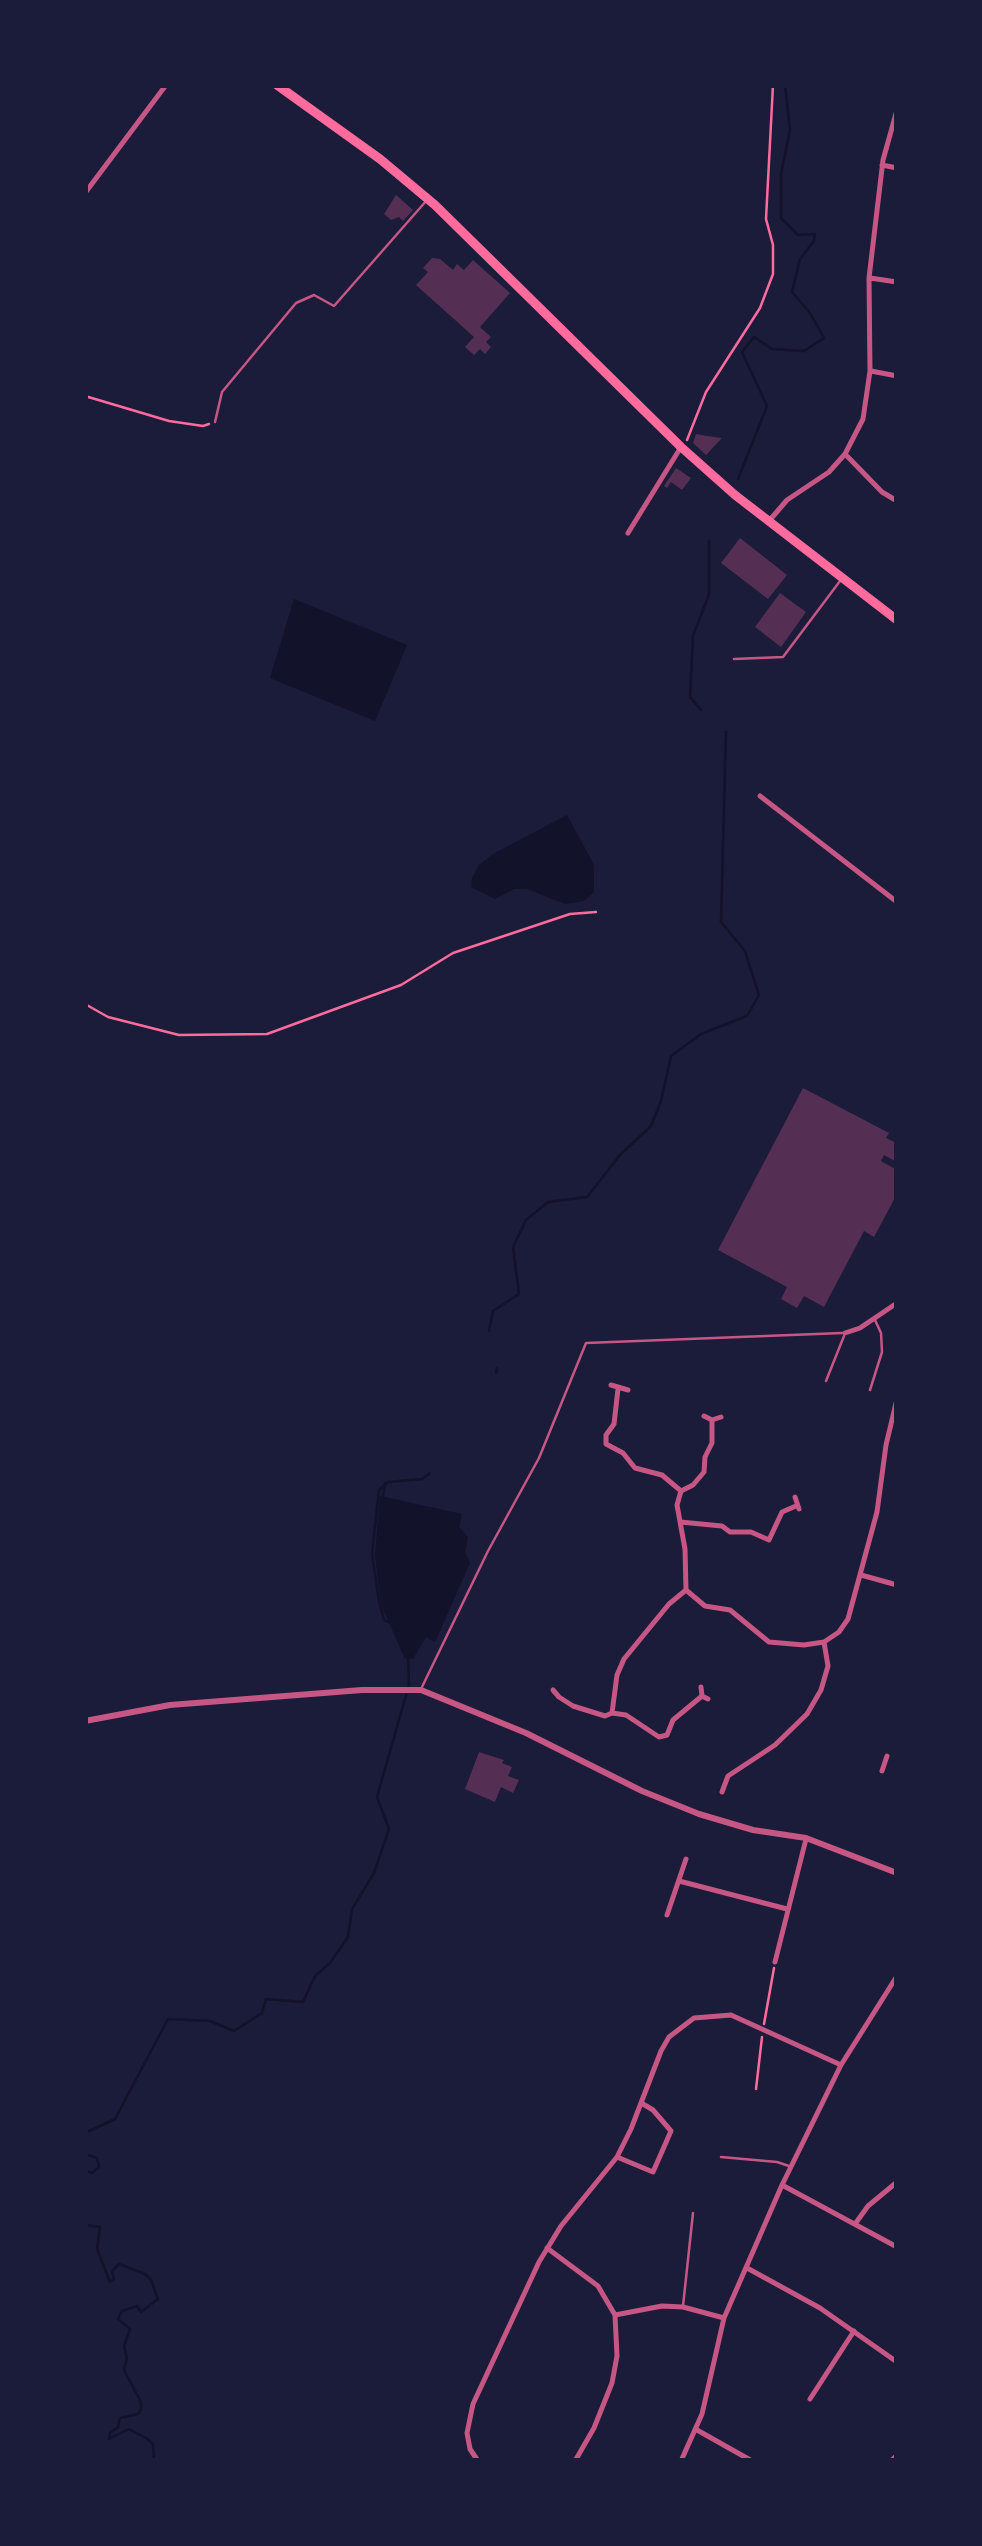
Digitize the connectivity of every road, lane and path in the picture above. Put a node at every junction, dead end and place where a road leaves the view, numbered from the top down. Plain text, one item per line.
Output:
1 (166, 85) edge
2 (277, 85) edge
3 (773, 85) edge
4 (897, 110) edge
5 (882, 165) junction
6 (897, 168) edge
7 (85, 193) edge
8 (428, 199) junction
9 (869, 278) junction
10 (897, 282) edge
11 (870, 371) junction
12 (897, 376) edge
13 (85, 396) edge
14 (215, 422) joint
15 (682, 447) junction
16 (845, 454) junction
17 (897, 502) edge
18 (769, 521) junction
19 (628, 532) dead end
20 (842, 578) junction
21 (897, 620) edge
22 (734, 659) dead end
23 (760, 796) dead end
24 (897, 902) edge
25 (596, 912) dead end
26 (85, 1004) edge
27 (897, 1303) edge
28 (874, 1320) junction
29 (846, 1332) junction
30 (826, 1381) dead end
31 (611, 1385) dead end
32 (618, 1389) junction
33 (628, 1390) dead end
34 (870, 1390) dead end
35 (897, 1398) edge
36 (704, 1416) dead end
37 (722, 1417) dead end
38 (712, 1420) junction
39 (681, 1492) junction
40 (795, 1497) dead end
41 (680, 1522) junction
42 (769, 1540) junction
43 (774, 1547) dead end
44 (861, 1575) junction
45 (897, 1585) edge
46 (686, 1590) junction
47 (824, 1642) junction
48 (701, 1687) dead end
49 (420, 1690) junction
50 (554, 1690) dead end
51 (612, 1713) junction
52 (85, 1722) edge
53 (884, 1764) dead end
54 (897, 1767) edge
55 (722, 1792) dead end
56 (806, 1838) junction
57 (686, 1859) dead end
58 (897, 1873) edge
59 (679, 1881) junction
60 (787, 1909) junction
61 (667, 1915) dead end
62 (775, 1962) joint
63 (897, 1976) edge
64 (763, 2028) junction
65 (841, 2065) junction
66 (756, 2089) dead end
67 (642, 2104) junction
68 (616, 2157) junction
69 (721, 2157) dead end
70 (791, 2166) junction
71 (897, 2182) edge
72 (782, 2185) junction
73 (693, 2213) dead end
74 (856, 2224) junction
75 (897, 2247) edge
76 (548, 2248) junction
77 (746, 2268) junction
78 (683, 2307) junction
79 (616, 2316) junction
80 (724, 2318) junction
81 (854, 2330) junction
82 (897, 2362) edge
83 (810, 2400) dead end
84 (696, 2430) junction
85 (897, 2455) edge
86 (478, 2461) edge
87 (575, 2461) edge
88 (681, 2461) edge
89 (752, 2461) edge
90 (891, 2461) edge

1 - 7 street
2 - 8 highway
3 - 15 path
4 - 5 street
5 - 6 street
5 - 9 street
8 - 14 lane
8 - 15 highway
9 - 10 street
9 - 11 street
11 - 12 street
11 - 16 street
13 - 14 path
15 - 18 highway
15 - 19 street
16 - 17 street
16 - 18 street
18 - 20 highway
20 - 21 highway
20 - 22 lane
23 - 24 street
25 - 26 path
27 - 28 street
28 - 29 street
28 - 34 lane
29 - 30 lane
29 - 49 lane
31 - 32 street
32 - 33 street
32 - 39 street
35 - 44 street
36 - 38 street
37 - 38 street
38 - 39 street
39 - 41 street
40 - 42 street
41 - 42 street
41 - 46 street
42 - 43 street
44 - 45 street
44 - 47 street
46 - 47 street
46 - 51 street
47 - 55 street
48 - 51 street
49 - 52 street
49 - 56 street
50 - 51 street
53 - 54 street
56 - 58 street
56 - 60 street
57 - 59 street
59 - 60 street
59 - 61 street
60 - 62 street
62 - 64 path
63 - 65 street
64 - 65 street
64 - 66 path
64 - 67 street
65 - 70 street
67 - 68 street
67 - 68 street
68 - 76 street
69 - 70 lane
70 - 72 street
71 - 74 street
72 - 74 street
72 - 77 street
73 - 78 lane
74 - 75 street
76 - 79 street
76 - 86 street
77 - 80 street
77 - 81 street
78 - 79 street
78 - 80 street
79 - 87 street
80 - 84 street
81 - 82 street
81 - 83 street
84 - 88 street
84 - 89 street
85 - 90 street

